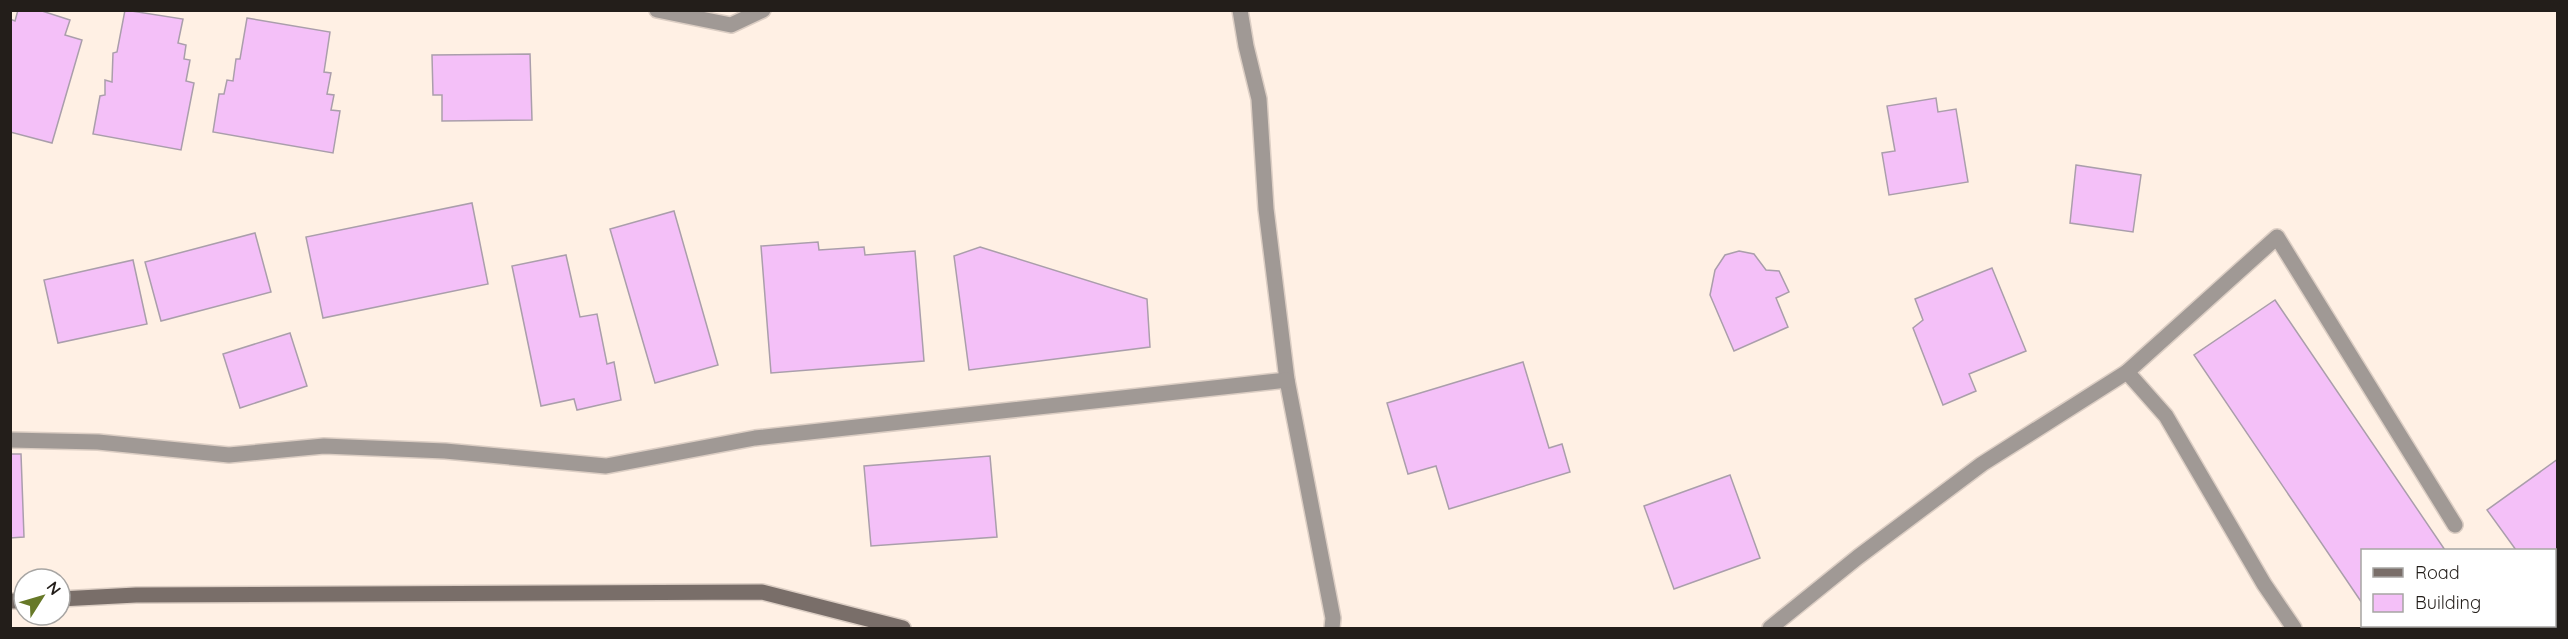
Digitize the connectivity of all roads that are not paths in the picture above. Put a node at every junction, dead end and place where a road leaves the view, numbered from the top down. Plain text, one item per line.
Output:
1 (657, 10) edge
2 (763, 10) edge
3 (1240, 10) edge
4 (2127, 372) junction
5 (1287, 380) junction
6 (10, 440) edge
7 (2455, 525) dead end
8 (72, 598) edge
9 (903, 628) edge
10 (1332, 628) edge
11 (1770, 628) edge
12 (2294, 628) edge

1 - 2 street
3 - 5 street
4 - 7 street
4 - 11 street
4 - 12 street
5 - 6 street
5 - 10 street
8 - 9 main road

